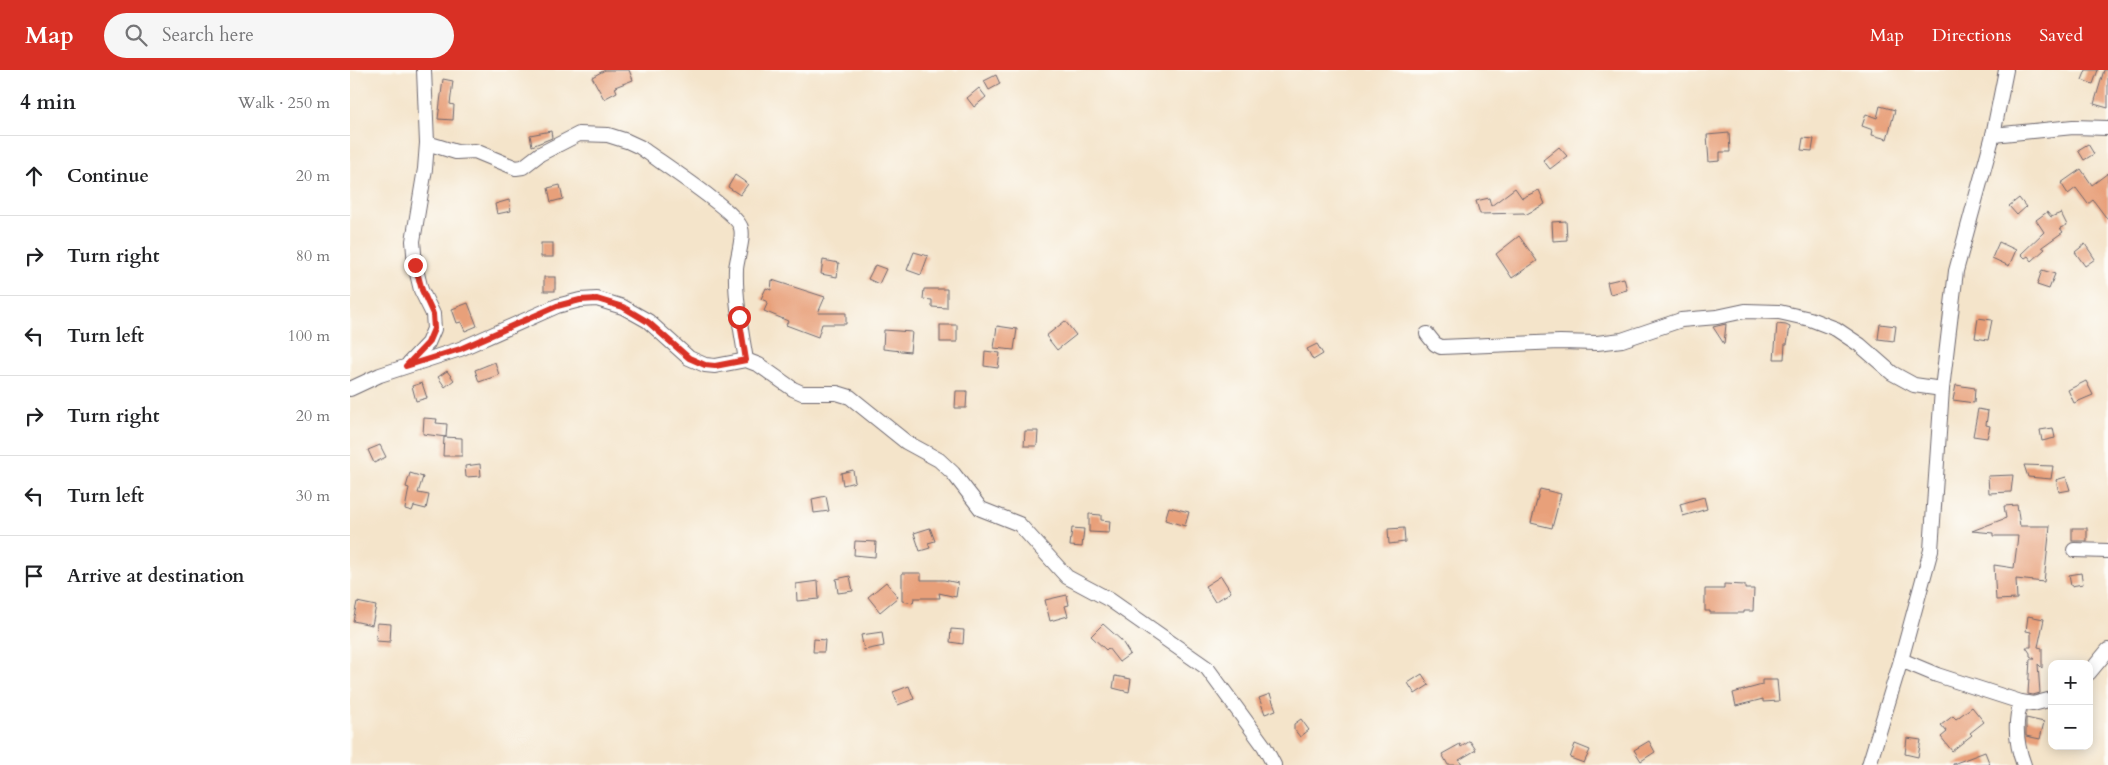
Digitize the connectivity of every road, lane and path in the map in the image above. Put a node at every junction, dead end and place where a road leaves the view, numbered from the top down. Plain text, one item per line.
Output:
1 (424, 70) edge
2 (2006, 70) edge
3 (2108, 128) edge
4 (1993, 135) junction
5 (427, 143) junction
6 (1427, 334) dead end
7 (746, 360) junction
8 (406, 366) junction
9 (350, 389) edge
10 (1942, 389) junction
11 (2074, 550) dead end
12 (2108, 551) edge
13 (2108, 650) edge
14 (1901, 660) junction
15 (2093, 668) edge
16 (2048, 700) edge
17 (2021, 702) junction
18 (1274, 765) edge
19 (1869, 765) edge
20 (2024, 765) edge

1 - 5 street
2 - 4 street
3 - 4 street
4 - 10 street
5 - 7 street
5 - 8 street
6 - 10 street
7 - 8 street
7 - 18 street
8 - 9 street
10 - 14 street
11 - 12 street
13 - 15 street
14 - 17 street
14 - 19 street
16 - 17 street
17 - 20 street

